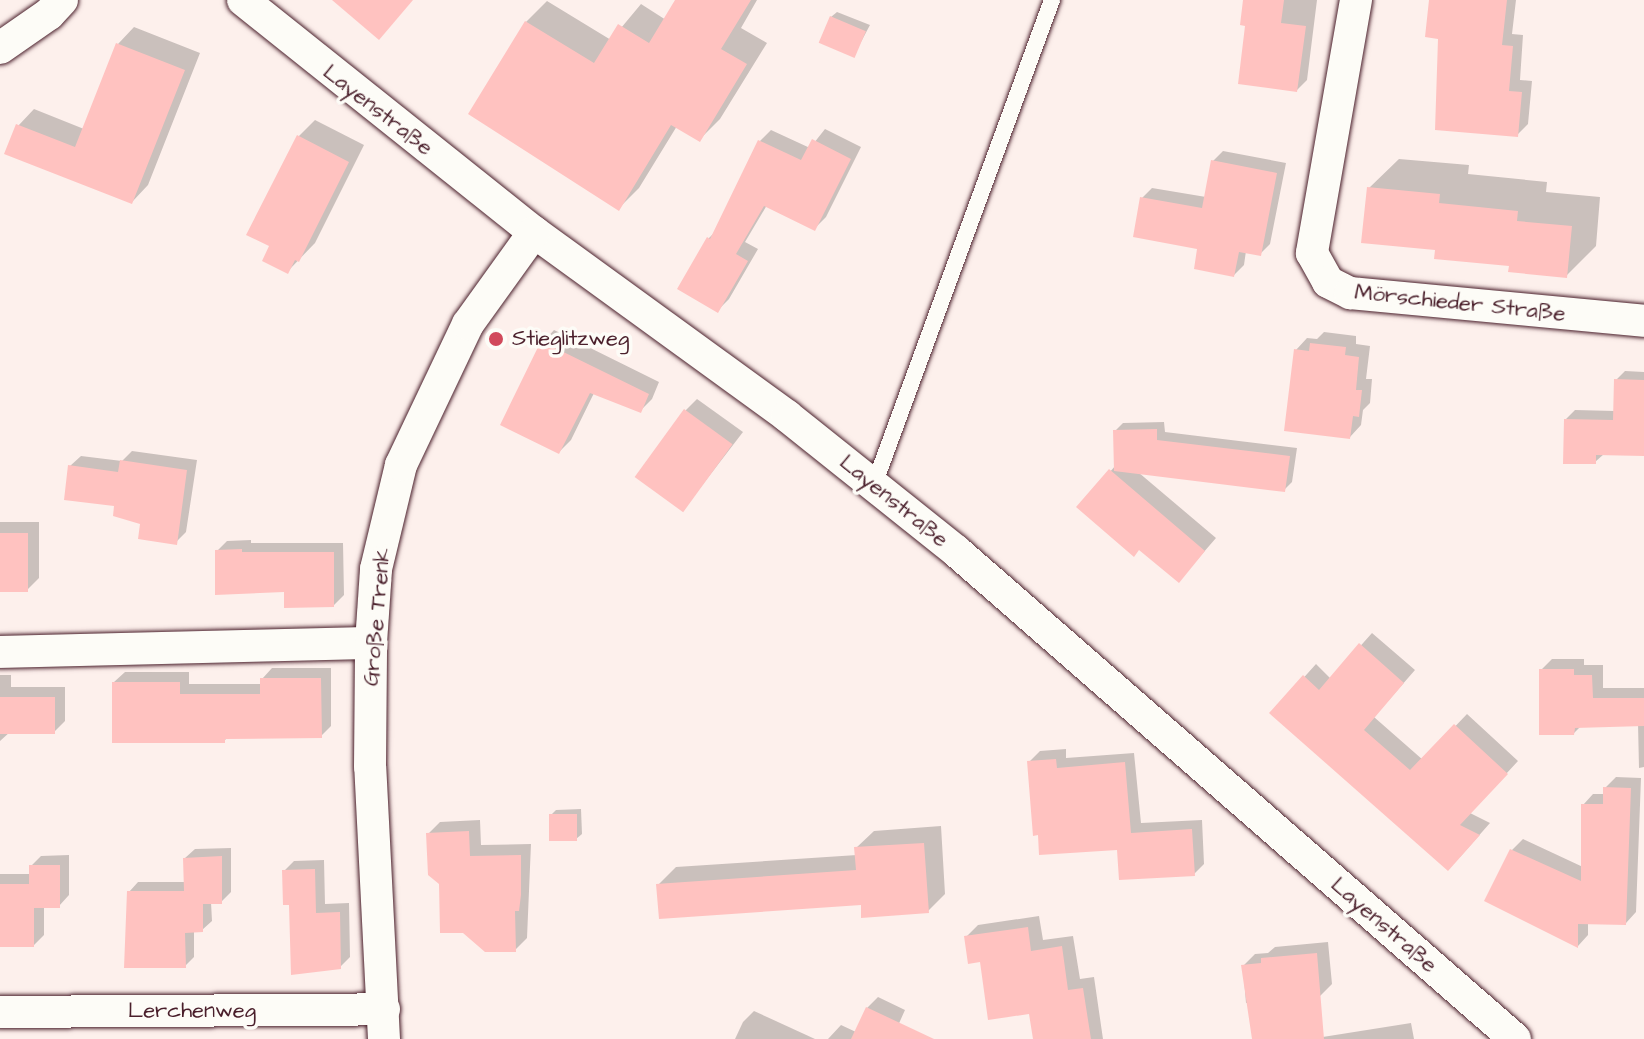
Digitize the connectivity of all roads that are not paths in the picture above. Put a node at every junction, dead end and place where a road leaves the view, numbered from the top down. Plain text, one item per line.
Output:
1 (62, 0) edge
2 (243, 0) edge
3 (1052, 0) edge
4 (1356, 0) edge
5 (0, 48) edge
6 (534, 232) junction
7 (1644, 321) edge
8 (874, 485) junction
9 (371, 643) junction
10 (0, 652) edge
11 (0, 1012) edge
12 (384, 1024) edge
13 (1515, 1039) edge

1 - 5 street
2 - 6 street, Layenstraße
3 - 8 lane
4 - 7 street, Mörschieder Straße
6 - 8 street, Layenstraße
6 - 9 street, Große Trenk
8 - 13 street, Layenstraße
9 - 10 street
9 - 12 street, Große Trenk
11 - 12 street, Lerchenweg

